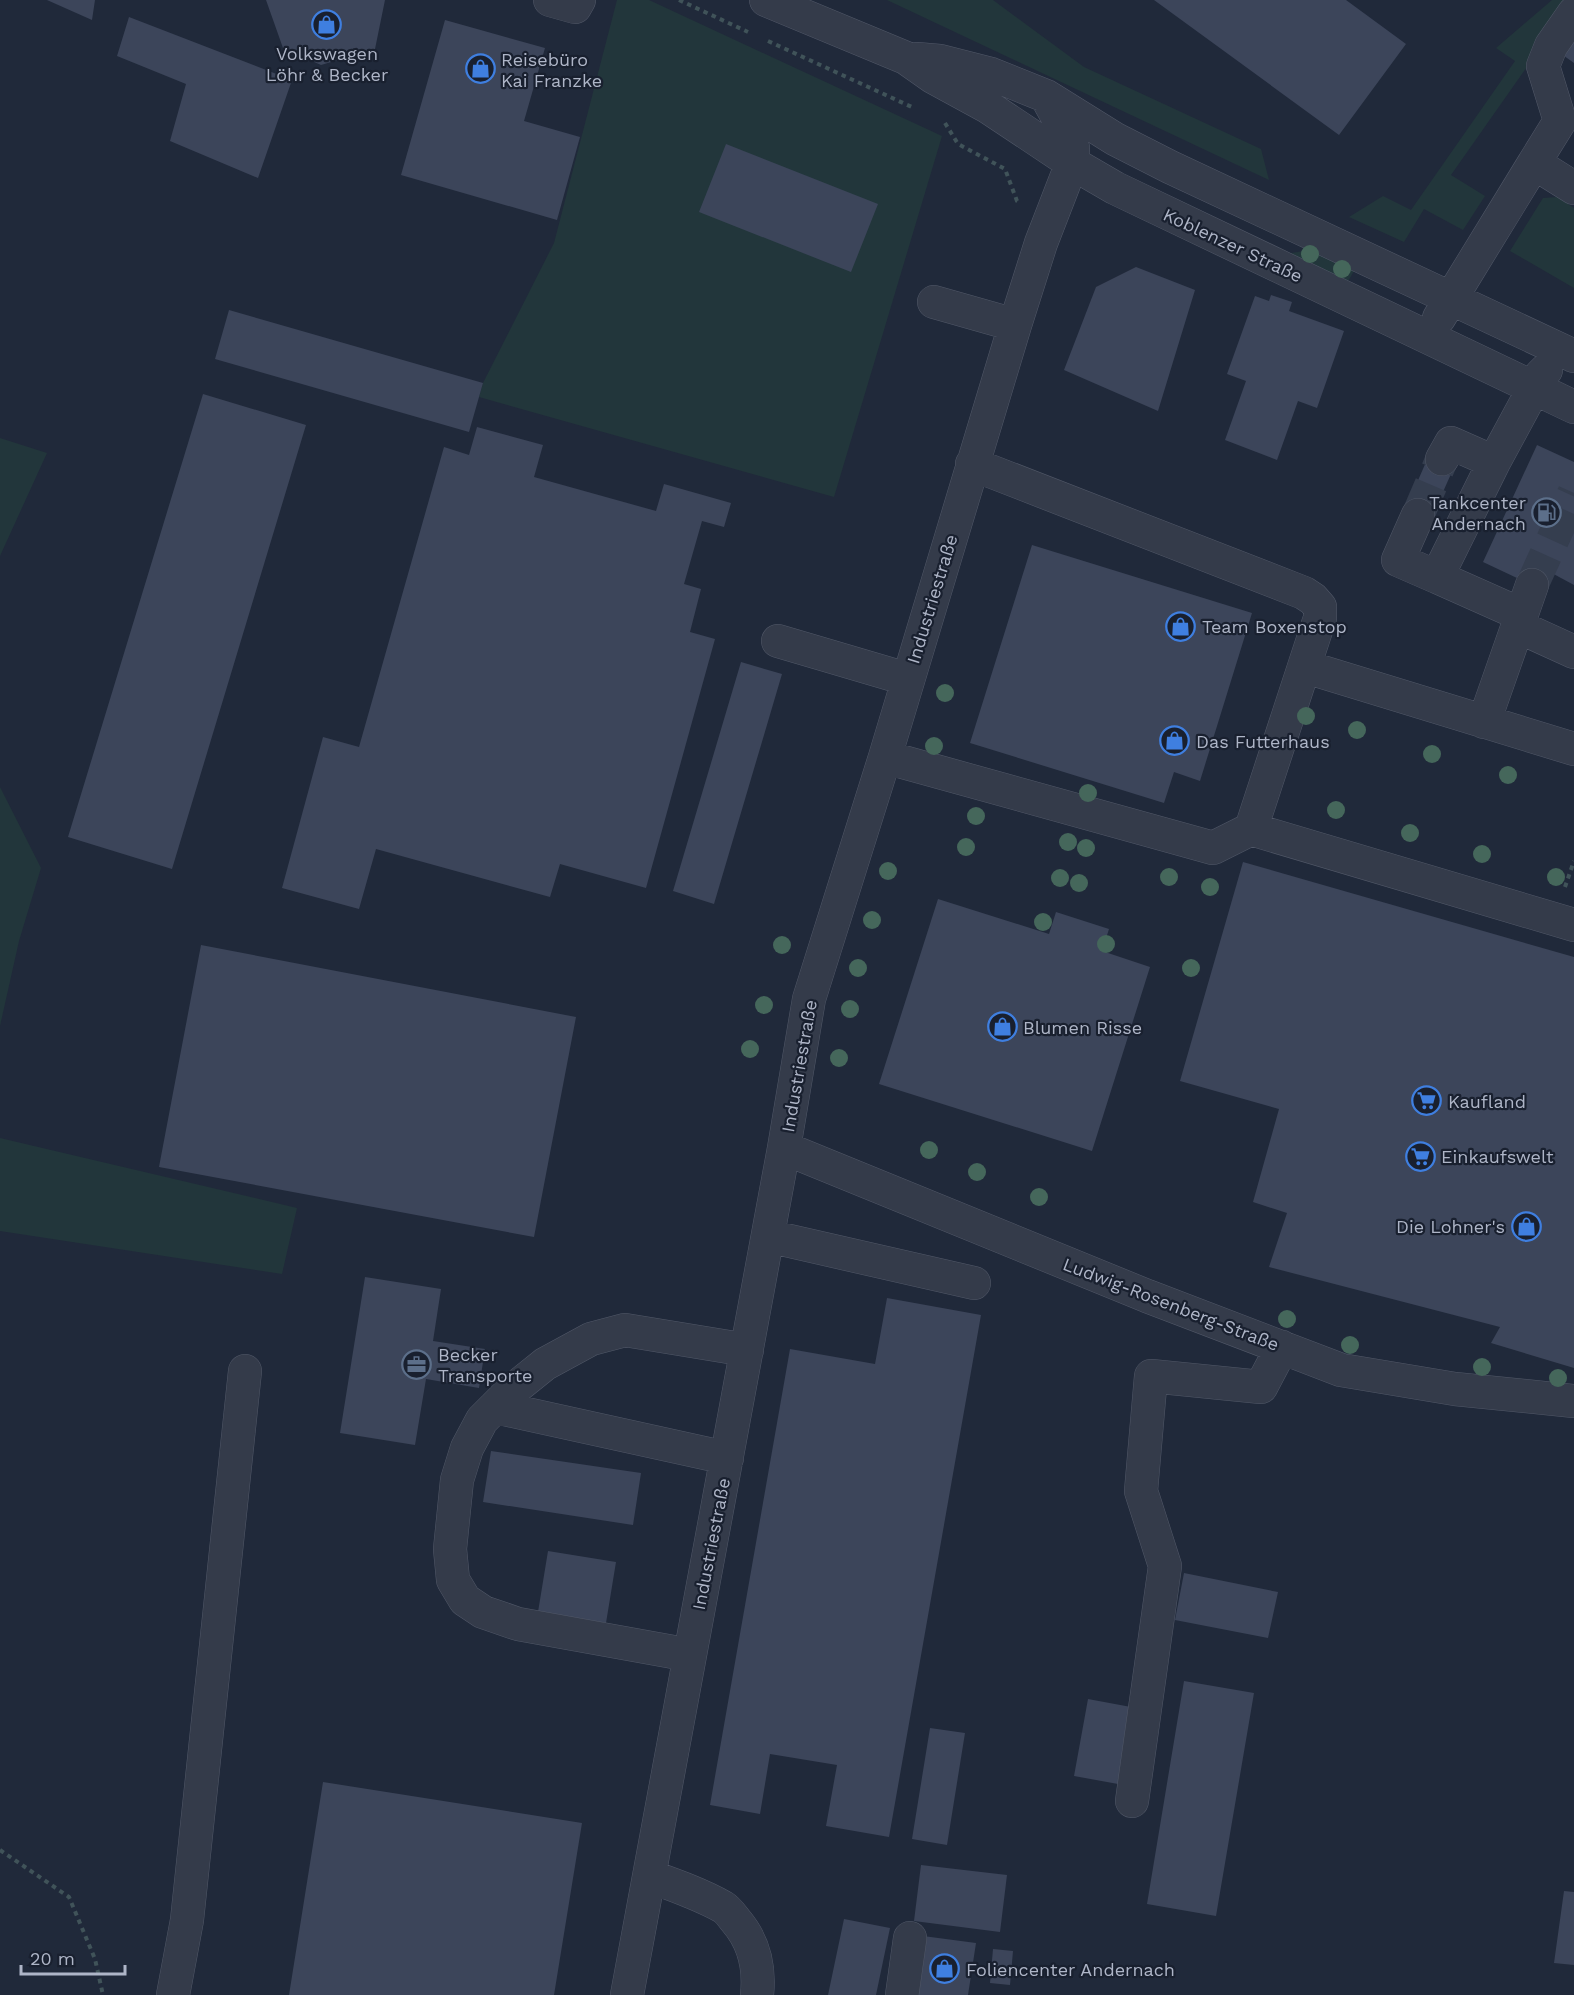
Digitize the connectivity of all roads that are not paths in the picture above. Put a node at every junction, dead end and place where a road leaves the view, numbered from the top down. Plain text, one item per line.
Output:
1 (550, 0) edge
2 (579, 0) edge
3 (781, 3) edge
4 (1574, 13) edge
5 (906, 58) junction
6 (1046, 96) junction
7 (1149, 156) junction
8 (1072, 163) junction
9 (1534, 163) junction
10 (1574, 188) edge
11 (1450, 298) junction
12 (934, 302) dead end
13 (1015, 325) junction
14 (1427, 337) junction
15 (1574, 357) edge
16 (1533, 388) junction
17 (1574, 407) edge
18 (1447, 451) dead end
19 (1494, 462) junction
20 (972, 464) junction
21 (1418, 515) tunnel mouth
22 (1437, 577) junction
23 (1523, 609) junction
24 (778, 641) dead end
25 (1574, 652) edge
26 (1306, 667) junction
27 (907, 680) junction
28 (1484, 722) junction
29 (1574, 749) edge
30 (885, 757) junction
31 (1251, 828) junction
32 (1574, 925) edge
33 (784, 1148) junction
34 (768, 1236) junction
35 (974, 1283) dead end
36 (1282, 1347) junction
37 (747, 1350) junction
38 (245, 1371) dead end
39 (1574, 1401) edge
40 (495, 1407) junction
41 (727, 1458) junction
42 (690, 1655) junction
43 (1132, 1801) dead end
44 (649, 1876) junction
45 (910, 1938) dead end
46 (173, 1995) edge
47 (627, 1995) edge
48 (757, 1995) edge
49 (902, 1995) edge

1 - 2 street
3 - 5 street, Koblenzer Straße
4 - 9 street
5 - 6 street, Koblenzer Straße
5 - 8 street, Koblenzer Straße
6 - 7 street, Koblenzer Straße
6 - 8 street
7 - 8 street
7 - 11 street, Koblenzer Straße
8 - 13 street, Industriestraße
8 - 14 street, Koblenzer Straße
9 - 10 street
9 - 11 street
11 - 14 street
11 - 15 street, Koblenzer Straße
12 - 13 street
13 - 20 street, Industriestraße
14 - 16 street, Koblenzer Straße
15 - 16 street
16 - 17 street, Koblenzer Straße
16 - 19 street
18 - 19 street
19 - 22 street
20 - 26 street
20 - 27 street, Industriestraße
21 - 22 street
22 - 23 street
23 - 25 street
23 - 28 street
24 - 27 street
26 - 28 street
26 - 31 street
27 - 30 street, Industriestraße
28 - 29 street
30 - 31 street
30 - 33 street, Industriestraße
31 - 32 street
33 - 34 street, Industriestraße
33 - 36 street, Ludwig-Rosenberg-Straße
34 - 35 street
34 - 37 street, Industriestraße
36 - 39 street, Ludwig-Rosenberg-Straße
36 - 43 street
37 - 40 street
37 - 41 street, Industriestraße
38 - 46 street
40 - 41 street
40 - 42 street
41 - 42 street, Industriestraße
42 - 44 street, Industriestraße
44 - 47 street, Industriestraße
44 - 48 street
45 - 49 street

